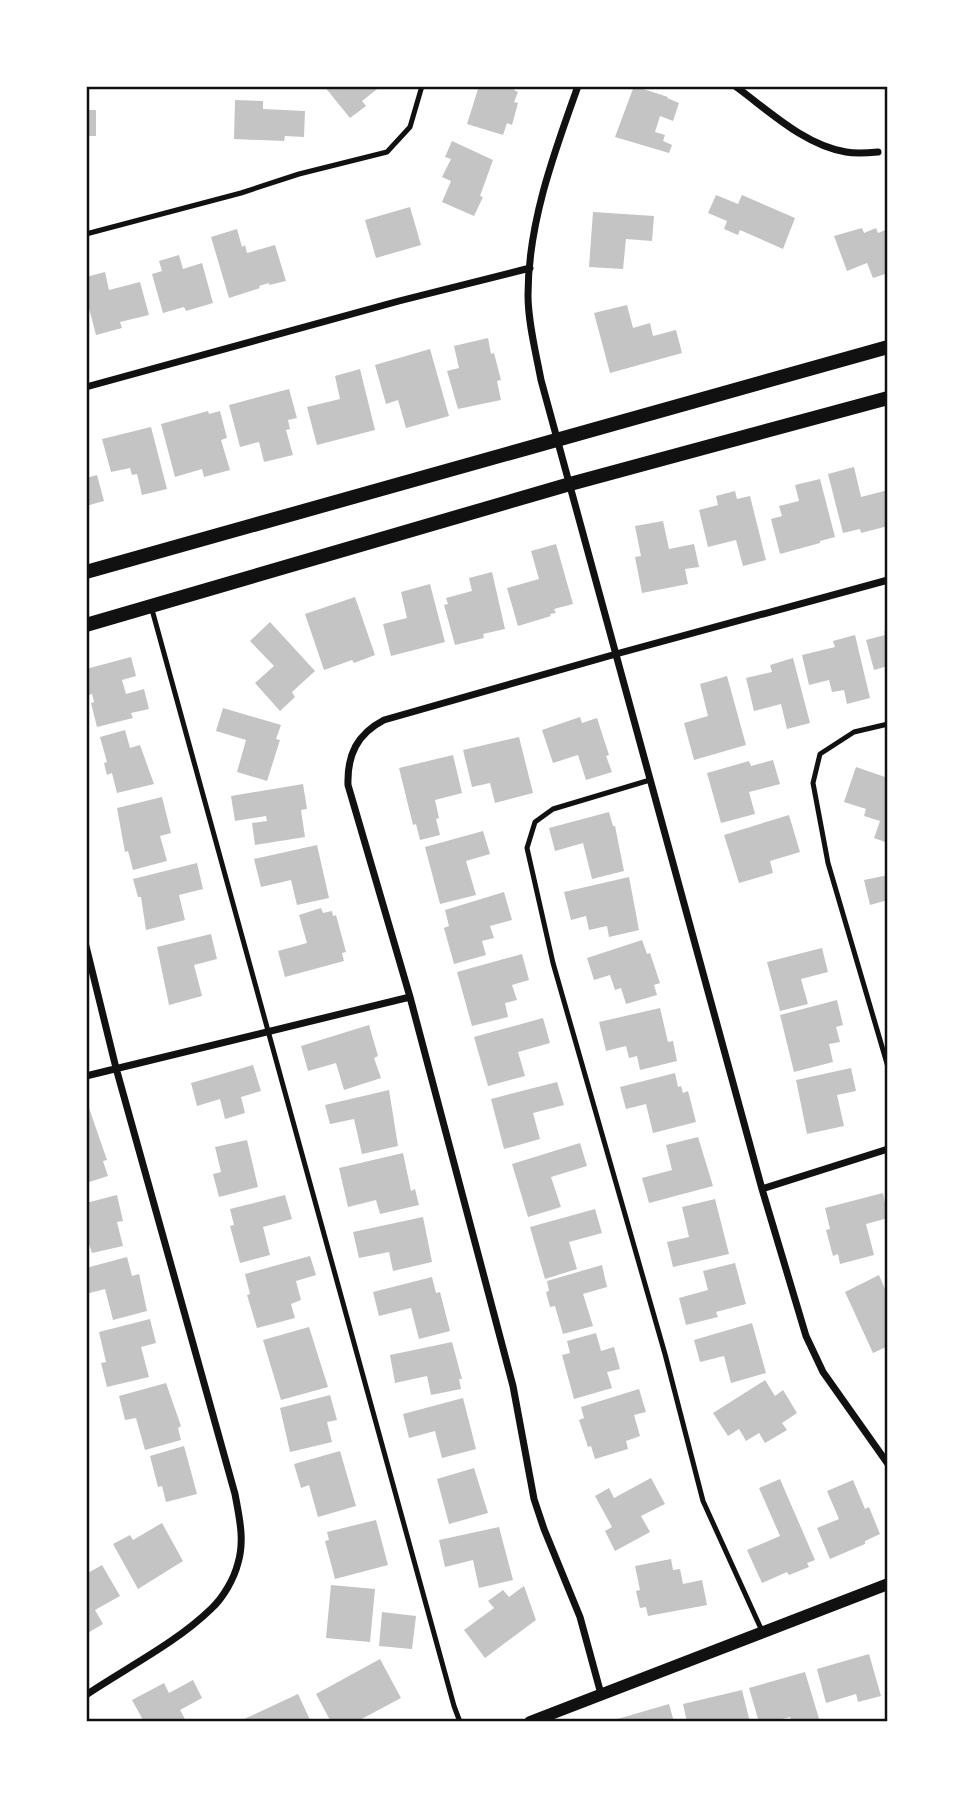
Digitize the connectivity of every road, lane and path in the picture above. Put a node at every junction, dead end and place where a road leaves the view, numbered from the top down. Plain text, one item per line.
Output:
1 (422, 86) edge
2 (578, 86) edge
3 (735, 86) edge
4 (878, 152) dead end
5 (86, 234) edge
6 (530, 268) junction
7 (888, 347) edge
8 (86, 387) edge
9 (888, 398) edge
10 (558, 438) junction
11 (570, 484) junction
12 (86, 572) edge
13 (888, 580) edge
14 (150, 606) junction
15 (86, 625) edge
16 (616, 654) junction
17 (888, 724) edge
18 (650, 780) junction
19 (86, 946) edge
20 (410, 997) junction
21 (266, 1032) junction
22 (888, 1067) edge
23 (116, 1068) junction
24 (86, 1076) edge
25 (888, 1149) edge
26 (762, 1189) junction
27 (86, 1462) edge
28 (888, 1464) edge
29 (86, 1487) edge
30 (888, 1584) edge
31 (763, 1632) junction
32 (601, 1694) junction
33 (86, 1695) edge
34 (460, 1722) edge
35 (530, 1722) edge

1 - 5 lane
2 - 6 street
3 - 4 street
6 - 8 street
6 - 10 street
7 - 10 main road
9 - 11 main road
10 - 11 street
10 - 12 main road
11 - 14 main road
11 - 16 street
13 - 16 street
14 - 15 main road
14 - 21 lane
16 - 18 street
16 - 20 street
17 - 22 lane
18 - 26 street
18 - 31 lane
19 - 23 street
20 - 21 street
20 - 32 street
21 - 23 street
21 - 34 lane
23 - 24 street
23 - 33 street
25 - 26 street
26 - 28 street
27 - 29 lane
30 - 31 street
31 - 32 street
32 - 35 street

